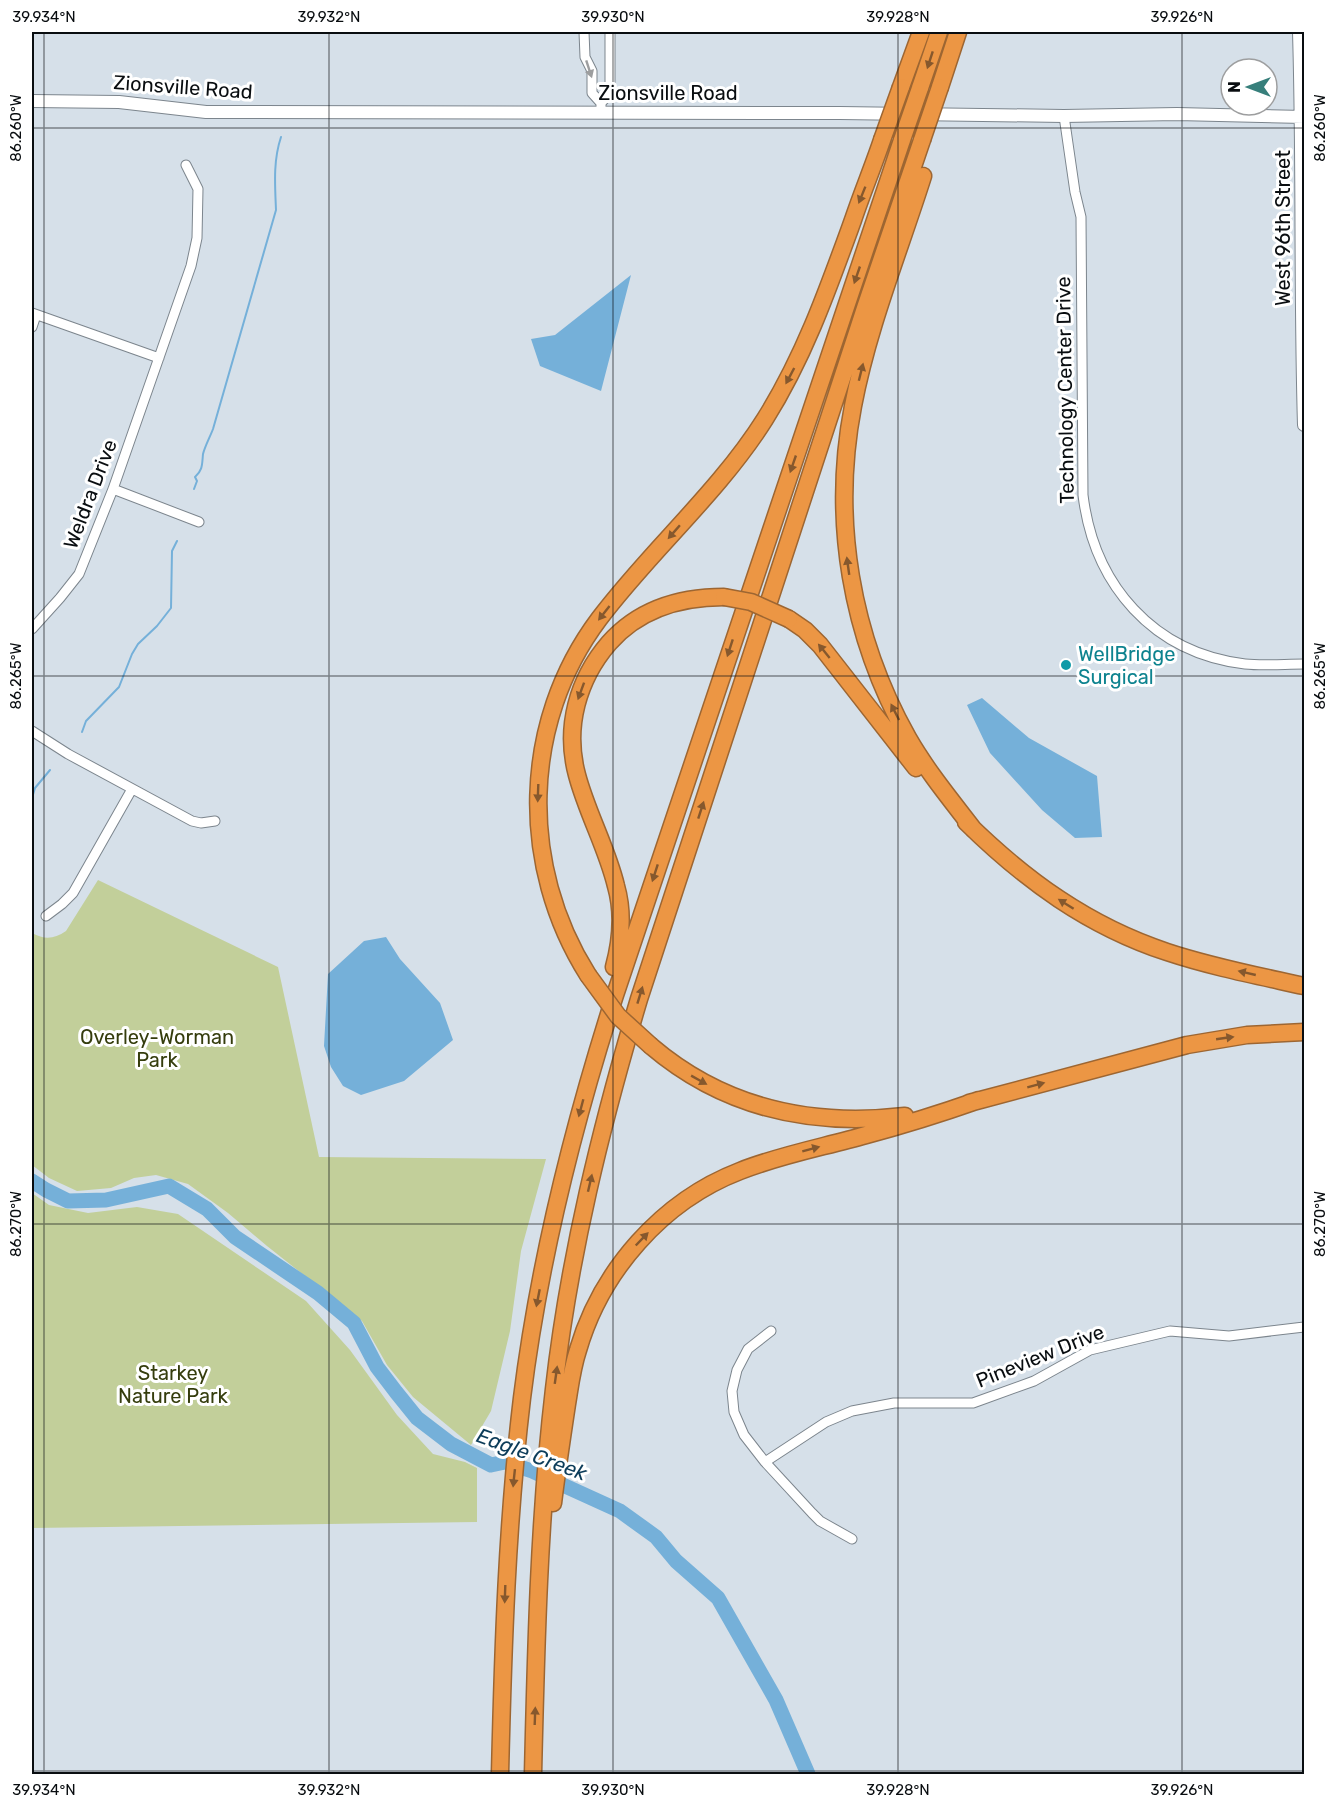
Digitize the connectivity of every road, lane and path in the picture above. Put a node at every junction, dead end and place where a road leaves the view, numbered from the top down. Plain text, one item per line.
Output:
1 (584, 32) edge
2 (610, 32) edge
3 (921, 32) edge
4 (939, 32) edge
5 (958, 32) edge
6 (968, 32) edge
7 (1299, 32) edge
8 (946, 87) junction
9 (32, 101) edge
10 (601, 108) junction
11 (1064, 116) junction
12 (1303, 117) edge
13 (928, 140) junction
14 (186, 165) dead end
15 (34, 314) edge
16 (32, 327) edge
17 (159, 358) junction
18 (1305, 425) edge
19 (112, 489) junction
20 (200, 522) dead end
21 (32, 629) edge
22 (1305, 664) edge
23 (32, 730) edge
24 (132, 789) junction
25 (215, 821) dead end
26 (974, 830) junction
27 (46, 916) dead end
28 (1305, 986) edge
29 (1305, 1032) edge
30 (596, 1052) junction
31 (979, 1100) junction
32 (1305, 1327) edge
33 (771, 1331) dead end
34 (555, 1437) junction
35 (765, 1462) junction
36 (852, 1539) dead end
37 (500, 1774) edge
38 (533, 1774) edge

1 -> 10 street
2 - 10 street
3 -> 31 highway, bridge
4 -> 30 highway, bridge
5 - 8 highway
6 - 8 highway
7 - 12 main road, West 96th Street
8 - 13 highway
9 - 10 main road, Zionsville Road
10 - 11 main road, Zionsville Road
11 - 12 main road, Zionsville Road
11 - 22 street, Technology Center Drive
12 - 18 main road, West 96th Street
26 -> 13 highway
34 -> 13 highway
14 - 17 street, Weldra Drive
15 - 16 street
15 - 17 street
17 - 19 street, Weldra Drive
19 - 20 street
19 - 21 street, Weldra Drive
23 - 24 street
24 - 25 street
24 - 27 street
28 -> 26 highway
26 -> 30 highway, bridge
31 -> 29 highway
30 -> 37 highway
34 -> 31 highway
32 - 35 street, Pineview Drive
33 - 35 street
38 -> 34 highway
35 - 36 street

